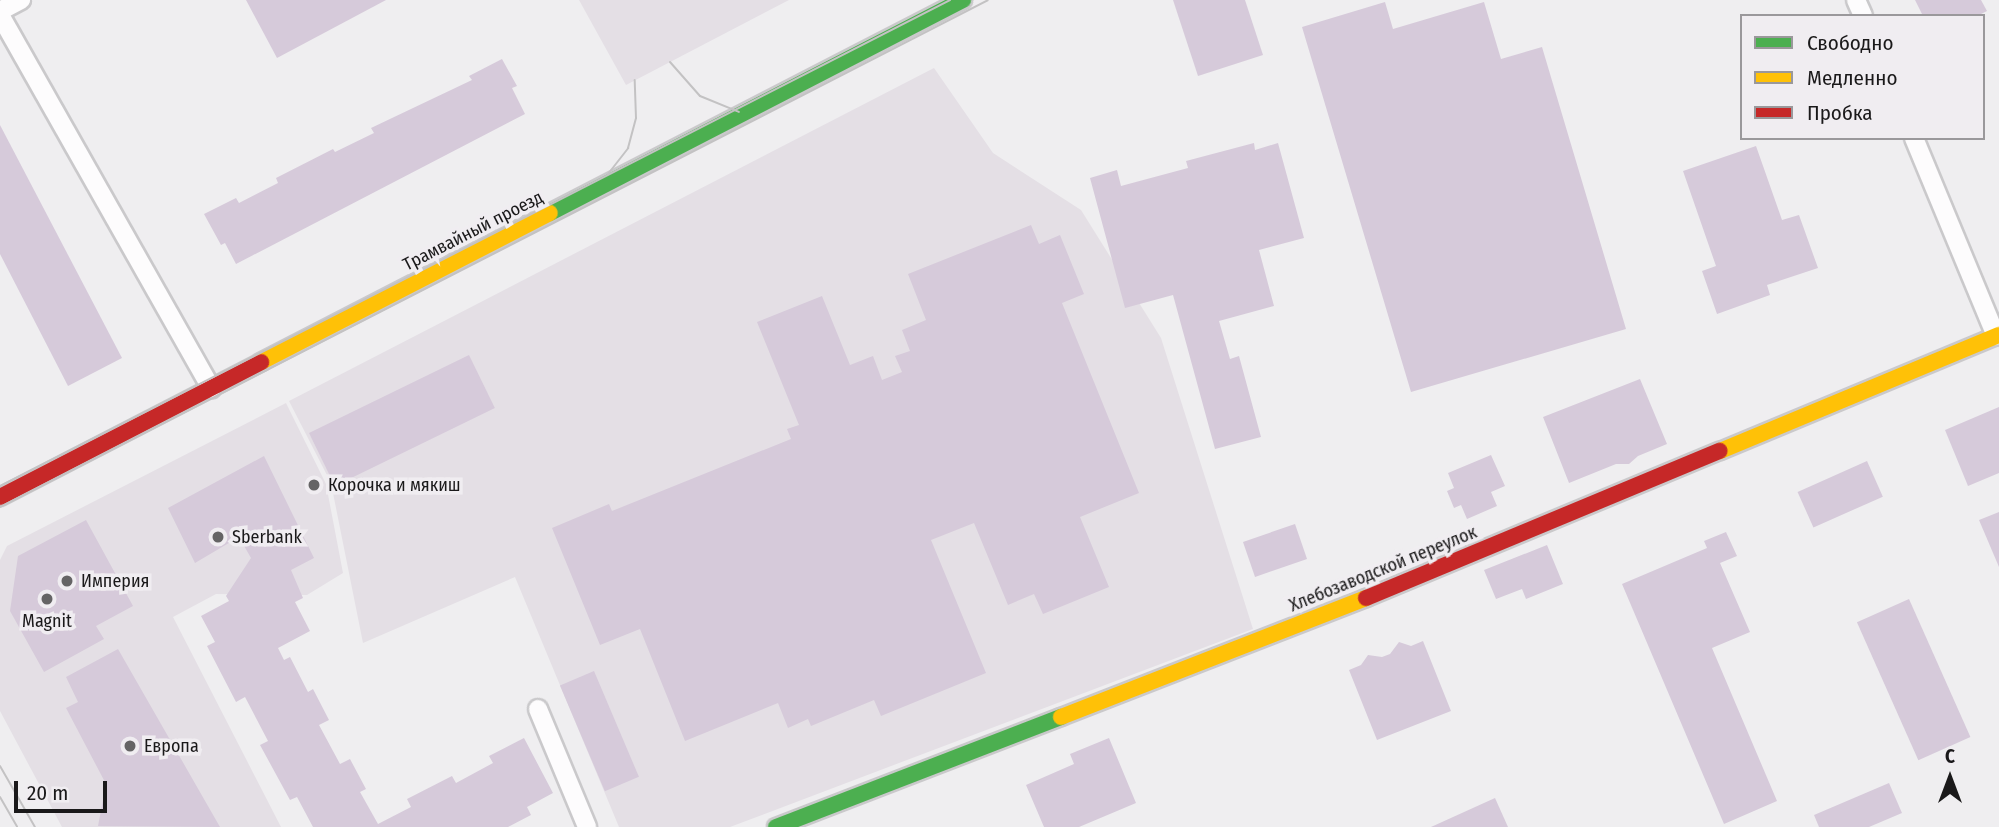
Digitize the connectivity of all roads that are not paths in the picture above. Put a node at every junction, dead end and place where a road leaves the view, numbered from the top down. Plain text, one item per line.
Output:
1 (22, 0) edge
2 (963, 0) edge
3 (0, 13) edge
4 (1914, 140) edge
5 (1998, 336) edge
6 (211, 388) junction
7 (0, 497) edge
8 (538, 709) dead end
9 (587, 827) edge
10 (776, 827) edge

1 - 3 lane
2 - 6 street, Трамвайный проезд
3 - 6 lane
4 - 5 lane
5 - 10 street, Хлебозаводской переулок
6 - 7 street, Трамвайный проезд
8 - 9 lane

